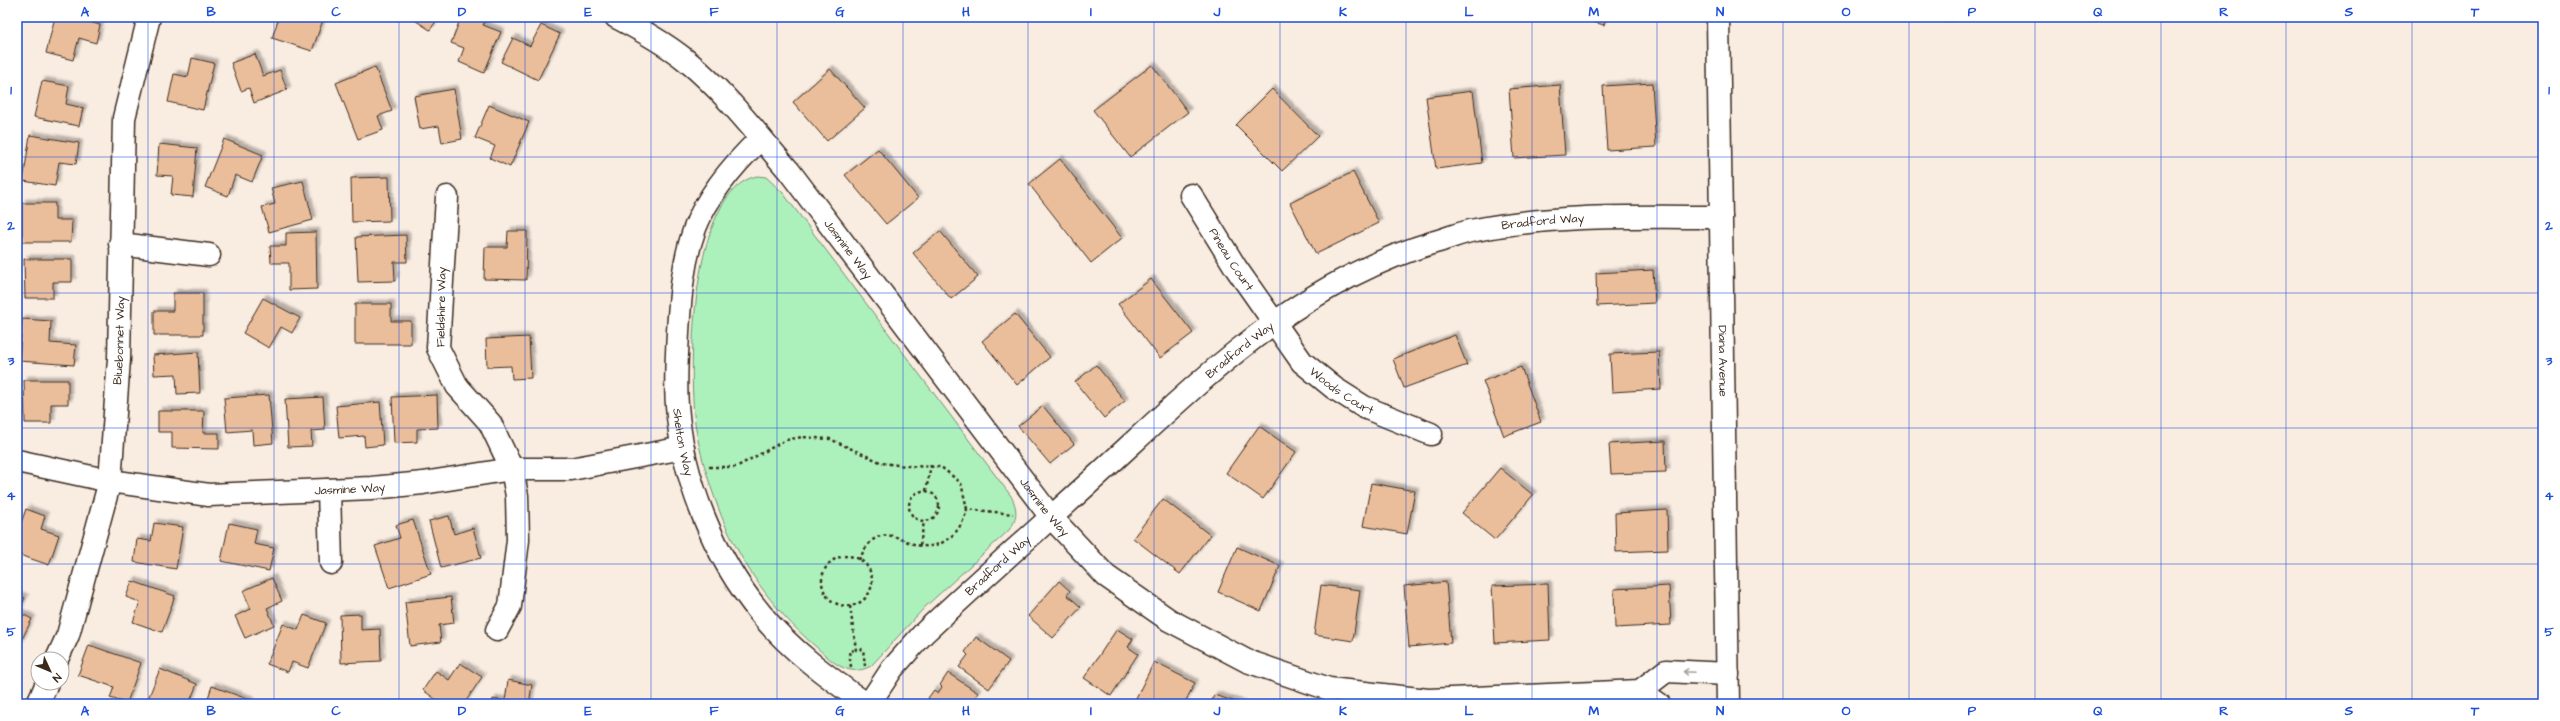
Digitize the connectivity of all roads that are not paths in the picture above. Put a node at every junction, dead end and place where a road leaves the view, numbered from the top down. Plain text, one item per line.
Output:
1 (149, 17) edge
2 (616, 17) edge
3 (1718, 17) edge
4 (761, 138) junction
5 (1191, 195) dead end
6 (446, 197) dead end
7 (1721, 218) junction
8 (120, 244) junction
9 (209, 255) dead end
10 (1273, 322) junction
11 (1431, 434) dead end
12 (683, 448) junction
13 (17, 461) edge
14 (512, 468) junction
15 (110, 481) junction
16 (329, 490) junction
17 (1051, 517) junction
18 (331, 563) dead end
19 (497, 630) dead end
20 (61, 651) edge
21 (1728, 674) junction
22 (1640, 690) junction
23 (44, 691) edge
24 (1428, 702) edge
25 (38, 704) edge
26 (866, 704) edge
27 (869, 704) edge
28 (1659, 704) edge
29 (1728, 704) edge

1 - 8 street, Bluebonnet Way
2 - 4 street, Jasmine Way
3 - 7 street, Diana Avenue
4 - 12 street, Shelton Way
4 - 17 street, Jasmine Way
5 - 10 street, Pineau Court
6 - 14 street, Fieldshire Way
7 - 10 street, Bradford Way
7 - 21 street, Diana Avenue
8 - 9 street
8 - 15 street, Bluebonnet Way
10 - 11 street, Woods Court
10 - 17 street, Bradford Way
12 - 14 street, Jasmine Way
12 - 26 street, Shelton Way
13 - 15 street, Jasmine Way
14 - 16 street, Jasmine Way
14 - 19 street, Fieldshire Way
15 - 16 street, Jasmine Way
15 - 20 street, Bluebonnet Way
16 - 18 street
17 - 24 street, Jasmine Way
17 - 27 street, Bradford Way
21 -> 22 street
21 - 29 street, Diana Avenue
22 - 24 street, Jasmine Way
22 - 28 street
23 - 25 street

